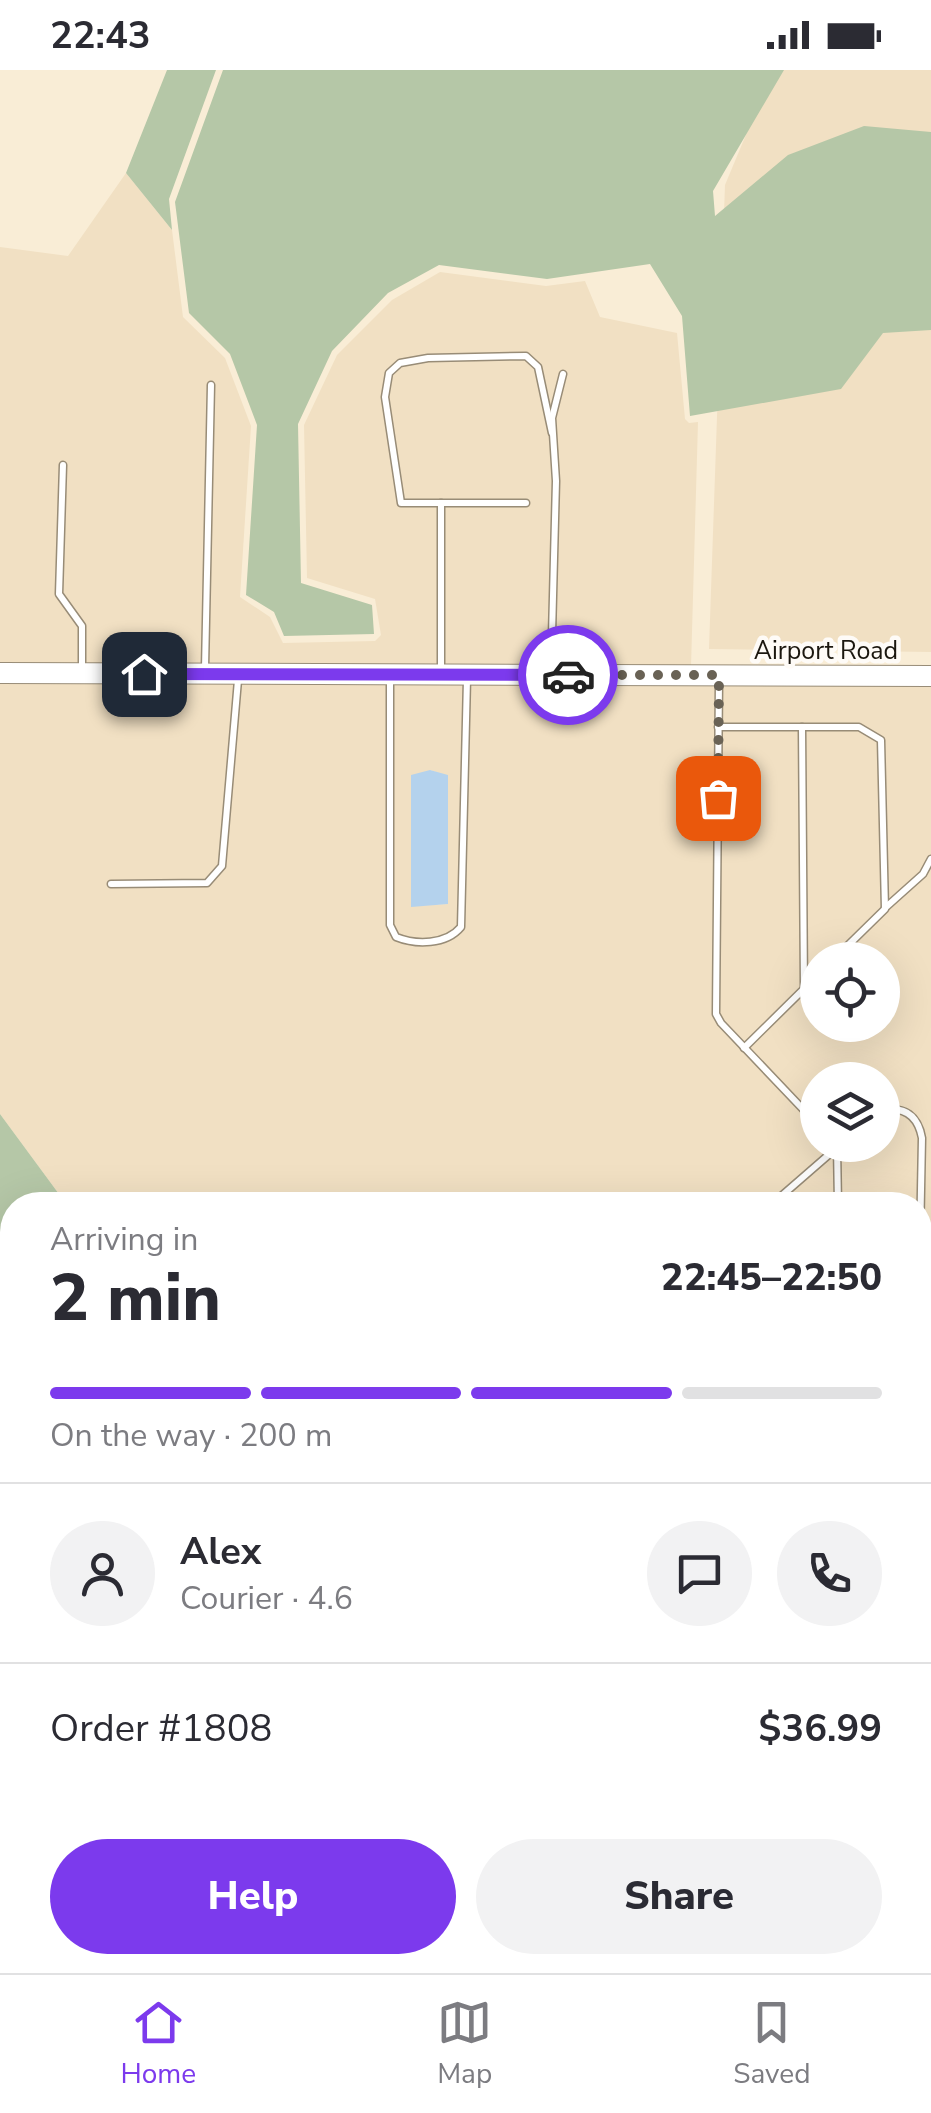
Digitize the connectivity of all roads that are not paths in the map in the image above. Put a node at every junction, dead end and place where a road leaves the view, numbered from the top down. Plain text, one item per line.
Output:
1 (563, 374) dead end
2 (212, 385) dead end
3 (552, 433) junction
4 (63, 465) dead end
5 (441, 503) junction
6 (526, 503) dead end
7 (0, 673) edge
8 (205, 674) junction
9 (238, 674) junction
10 (390, 674) junction
11 (441, 674) junction
12 (467, 674) junction
13 (82, 675) junction
14 (551, 675) junction
15 (719, 675) junction
16 (931, 676) edge
17 (718, 727) junction
18 (802, 727) junction
19 (931, 859) edge
20 (111, 884) dead end
21 (885, 909) junction
22 (804, 942) edge
23 (851, 942) edge
24 (800, 992) edge
25 (744, 1048) junction
26 (800, 1106) edge
27 (900, 1109) edge
28 (820, 1162) edge
29 (838, 1162) edge
30 (786, 1192) edge
31 (838, 1192) edge
32 (921, 1192) edge

1 - 3 lane
2 - 8 lane
3 - 5 lane
3 - 14 lane
4 - 13 lane
5 - 6 lane
5 - 11 lane
7 - 13 street, Airport Road
8 - 9 street, Airport Road
8 - 13 street, Airport Road
9 - 10 street, Airport Road
9 - 20 lane
10 - 11 street, Airport Road
10 - 12 lane
11 - 12 street, Airport Road
12 - 14 street, Airport Road
14 - 15 street, Airport Road
15 - 16 street, Airport Road
15 - 17 lane
17 - 18 lane
17 - 25 lane
18 - 21 lane
18 - 22 lane
19 - 21 lane
21 - 23 lane
24 - 25 lane
25 - 26 lane
27 - 32 lane
28 - 30 lane
29 - 31 lane

